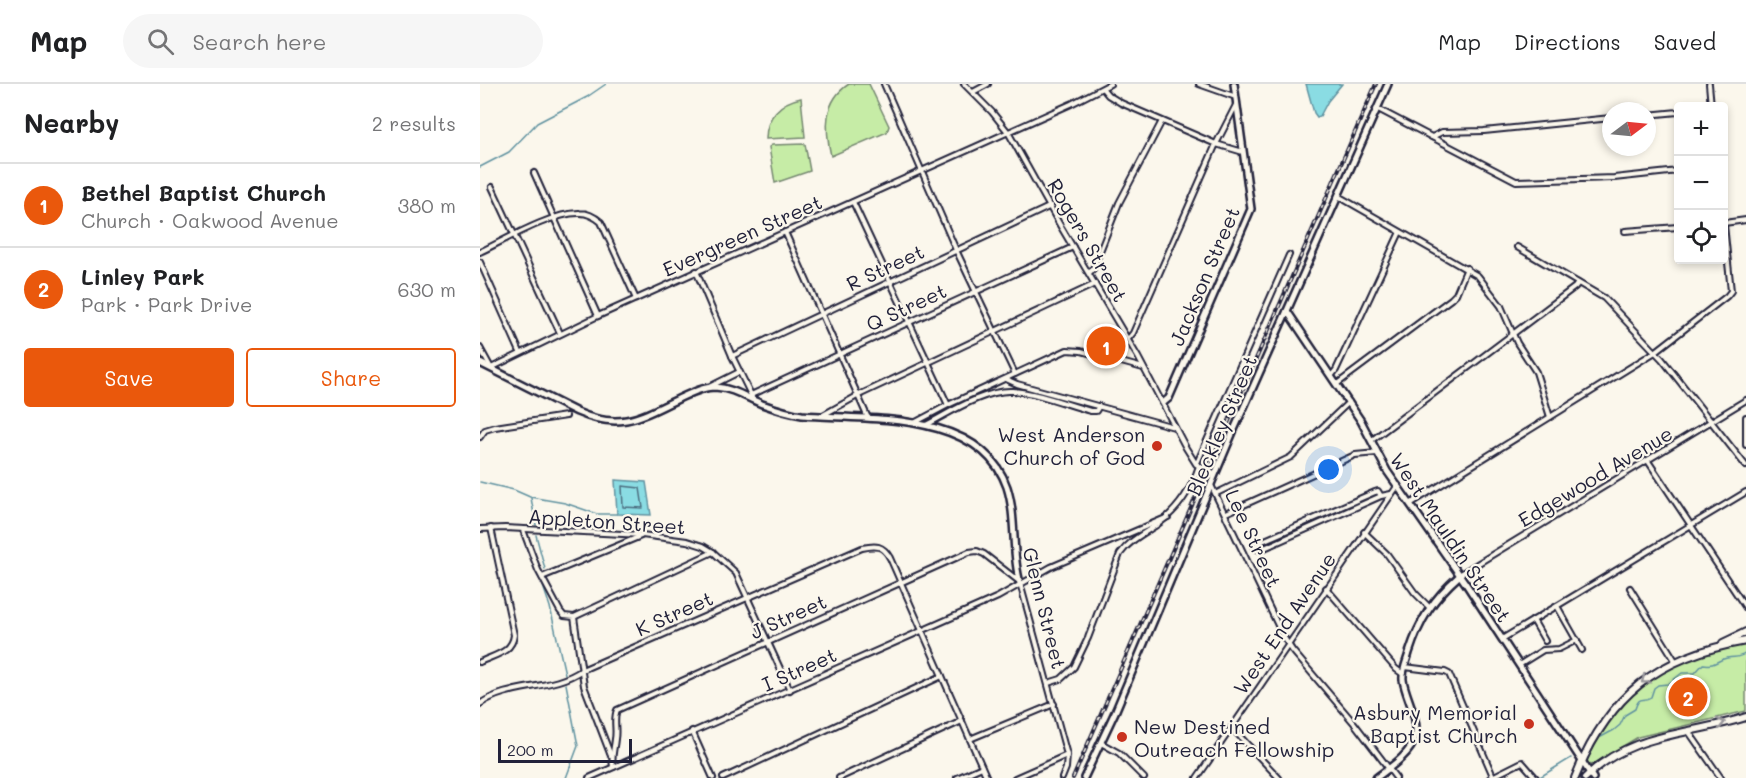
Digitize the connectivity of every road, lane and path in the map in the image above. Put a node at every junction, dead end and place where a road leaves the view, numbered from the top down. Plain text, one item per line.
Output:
1 (884, 84) edge
2 (964, 84) edge
3 (988, 84) edge
4 (1110, 84) edge
5 (1199, 84) edge
6 (1234, 84) edge
7 (1388, 84) edge
8 (1709, 84) edge
9 (1103, 89) junction
10 (973, 92) junction
11 (1237, 100) junction
12 (1711, 102) edge
13 (1378, 109) junction
14 (1674, 112) edge
15 (1656, 114) edge
16 (1602, 119) edge
17 (1162, 121) junction
18 (1008, 132) junction
19 (1431, 137) junction
20 (1216, 144) junction
21 (1244, 152) junction
22 (921, 171) junction
23 (1674, 171) edge
24 (534, 172) dead end
25 (492, 186) dead end
26 (1338, 196) junction
27 (853, 201) junction
28 (1051, 206) junction
29 (554, 218) junction
30 (1746, 220) edge
31 (1728, 223) edge
32 (1674, 227) edge
33 (1625, 231) dead end
34 (784, 232) junction
35 (1400, 232) junction
36 (515, 236) junction
37 (1073, 247) junction
38 (1517, 247) dead end
39 (956, 250) junction
40 (480, 252) edge
41 (1289, 255) dead end
42 (480, 262) edge
43 (1728, 262) edge
44 (1467, 268) junction
45 (696, 271) junction
46 (1089, 273) junction
47 (889, 280) junction
48 (1578, 283) junction
49 (1095, 284) junction
50 (976, 291) junction
51 (636, 299) junction
52 (1287, 311) junction
53 (821, 313) junction
54 (597, 315) junction
55 (908, 323) junction
56 (995, 332) junction
57 (560, 333) junction
58 (1513, 334) junction
59 (1128, 339) junction
60 (480, 348) edge
61 (520, 352) junction
62 (1655, 352) junction
63 (840, 354) junction
64 (732, 356) junction
65 (480, 363) edge
66 (928, 363) junction
67 (491, 368) junction
68 (1144, 368) junction
69 (739, 372) junction
70 (1015, 374) junction
71 (1332, 375) junction
72 (1005, 379) junction
73 (1337, 384) junction
74 (705, 388) junction
75 (859, 395) junction
76 (752, 397) junction
77 (1746, 400) edge
78 (1349, 402) junction
79 (1163, 404) junction
80 (948, 405) junction
81 (1099, 406) junction
82 (566, 416) dead end
83 (820, 417) junction
84 (1550, 417) junction
85 (1746, 417) edge
86 (868, 419) junction
87 (914, 423) junction
88 (1712, 423) junction
89 (926, 426) junction
90 (1175, 427) junction
91 (480, 437) edge
92 (1372, 440) junction
93 (1746, 446) edge
94 (1377, 453) junction
95 (1648, 461) junction
96 (1198, 465) junction
97 (1746, 466) edge
98 (1215, 476) junction
99 (1211, 484) junction
100 (1398, 485) junction
101 (1746, 492) edge
102 (1217, 493) junction
103 (1392, 494) junction
104 (1381, 496) junction
105 (1410, 504) junction
106 (1226, 513) junction
107 (1168, 517) junction
108 (1691, 526) junction
109 (490, 528) junction
110 (480, 529) edge
111 (523, 530) junction
112 (1364, 532) junction
113 (642, 535) junction
114 (713, 552) junction
115 (1459, 576) junction
116 (542, 577) junction
117 (900, 581) junction
118 (1020, 583) junction
119 (1326, 588) junction
120 (1630, 588) dead end
121 (747, 598) junction
122 (1557, 606) junction
123 (1429, 607) junction
124 (1746, 608) edge
125 (574, 617) junction
126 (1533, 620) junction
127 (922, 631) junction
128 (1746, 632) edge
129 (1502, 639) junction
130 (1576, 640) junction
131 (1545, 641) dead end
132 (1746, 641) edge
133 (767, 642) junction
134 (1288, 643) junction
135 (1717, 646) junction
136 (1582, 650) dead end
137 (480, 662) edge
138 (1676, 662) junction
139 (1519, 665) junction
140 (582, 670) junction
141 (1404, 670) junction
142 (942, 676) junction
143 (1048, 683) junction
144 (790, 690) junction
145 (480, 704) edge
146 (1054, 704) junction
147 (1746, 717) edge
148 (962, 721) junction
149 (1232, 728) junction
150 (1689, 730) junction
151 (692, 731) junction
152 (970, 739) junction
153 (1101, 743) junction
154 (1067, 755) junction
155 (611, 756) junction
156 (1581, 761) junction
157 (982, 766) junction
158 (613, 767) junction
159 (1388, 768) junction
160 (1589, 776) edge
161 (1492, 777) edge
162 (589, 778) edge
163 (713, 778) edge
164 (723, 778) edge
165 (839, 778) edge
166 (957, 778) edge
167 (987, 778) edge
168 (1015, 778) edge
169 (1062, 778) edge
170 (1084, 778) edge
171 (1144, 778) edge
172 (1197, 778) edge
173 (1279, 778) edge
174 (1376, 778) edge
175 (1396, 778) edge
176 (1536, 778) edge
177 (1575, 778) edge
178 (1720, 778) edge

1 - 22 street
2 - 10 street, Rogers Street
3 - 10 street
4 - 9 street, Evergreen Street
5 - 11 street
6 - 11 street, Jackson Street
7 - 13 street, Bleckley Street
8 - 12 street
9 - 17 street
9 - 18 street, Evergreen Street
10 - 18 street, Rogers Street
11 - 20 street
11 - 21 street, Jackson Street
13 - 19 street
13 - 26 street, Bleckley Street
14 - 15 street
16 - 19 street
17 - 20 street
17 - 46 street
18 - 22 street, Evergreen Street
18 - 28 street, Rogers Street
19 - 23 street
20 - 21 street
20 - 59 street
21 - 79 street, Jackson Street
22 - 27 street, Evergreen Street
22 - 39 street
24 - 29 street
25 - 36 street
26 - 35 street
26 - 52 street, Bleckley Street
27 - 34 street, Evergreen Street
27 - 47 street
28 - 37 street, Rogers Street
28 - 39 street, R Street
29 - 36 street
29 - 51 street
29 - 54 street
30 - 31 street
32 - 33 street
34 - 45 street, Evergreen Street
34 - 53 street
35 - 44 street
35 - 71 street
36 - 40 street
36 - 57 street
37 - 46 street, Rogers Street
37 - 50 street, Q Street
38 - 48 street
39 - 47 street, R Street
39 - 50 street
41 - 96 street
42 - 61 street
43 - 62 street
44 - 58 street
44 - 73 street
45 - 51 street, Evergreen Street
45 - 64 street
46 - 49 street, Rogers Street
47 - 53 street, R Street
47 - 55 street
48 - 58 street
48 - 62 street
49 - 56 street
49 - 59 street, Rogers Street
50 - 55 street, Q Street
50 - 56 street
51 - 54 street, Evergreen Street
52 - 71 street, West Mauldin Street
52 - 98 street, Bleckley Street
53 - 63 street
53 - 64 street, R Street
54 - 57 street, Evergreen Street
55 - 63 street, Q Street
55 - 66 street
56 - 66 street
56 - 70 street
57 - 61 street, Evergreen Street
58 - 84 street
58 - 92 street
59 - 68 street, Rogers Street
60 - 67 street
61 - 67 street, Evergreen Street
62 - 84 street
62 - 88 street
63 - 75 street
63 - 76 street, Q Street
64 - 69 street
65 - 67 street
66 - 75 street
66 - 80 street
67 - 74 street
68 - 70 street
68 - 79 street, Rogers Street
69 - 74 street
69 - 76 street
70 - 72 street
71 - 73 street, West Mauldin Street
72 - 80 street
72 - 81 street
73 - 78 street, West Mauldin Street
74 - 76 street, Glenn Street
75 - 83 street
75 - 86 street
76 - 83 street, Glenn Street
77 - 88 street, Edgewood Avenue
78 - 92 street, West Mauldin Street
78 - 102 street
79 - 90 street, Rogers Street
80 - 87 street
81 - 89 street
81 - 90 street
82 - 91 street
83 - 86 street, Glenn Street
84 - 105 street
85 - 93 street
86 - 87 street, Glenn Street
87 - 89 street, Glenn Street
88 - 95 street, Edgewood Avenue
88 - 97 street
89 - 118 street, Glenn Street
90 - 96 street, Rogers Street
92 - 94 street, West Mauldin Street
94 - 100 street, West Mauldin Street
94 - 106 street
95 - 108 street
95 - 115 street, Edgewood Avenue
96 - 98 street, Rogers Street
96 - 107 street
98 - 99 street, Bleckley Street
99 - 102 street, Lee Street
99 - 153 street, Bleckley Street
100 - 103 street, West End Avenue
100 - 105 street, West Mauldin Street
101 - 108 street
102 - 106 street, Lee Street
103 - 104 street
103 - 112 street, West End Avenue
104 - 104 street
105 - 115 street, West Mauldin Street
106 - 134 street, Lee Street
107 - 118 street, I Street
107 - 143 street
108 - 122 street
108 - 124 street
109 - 110 street, Appleton Street
109 - 111 street, Appleton Street
109 - 137 street
111 - 113 street, Appleton Street
111 - 116 street
112 - 119 street, West End Avenue
112 - 123 street
113 - 114 street, Appleton Street
113 - 116 street
114 - 121 street, Appleton Street
114 - 125 street
115 - 123 street
115 - 129 street, West Mauldin Street
116 - 125 street
117 - 118 street, J Street
117 - 121 street, K Street
117 - 127 street
117 - 133 street, J Street
118 - 127 street, I Street
118 - 143 street, Glenn Street
119 - 134 street, West End Avenue
119 - 141 street
120 - 138 street
121 - 133 street, Appleton Street
121 - 140 street, K Street
122 - 126 street
122 - 130 street
123 - 141 street
125 - 140 street
126 - 129 street
126 - 131 street
127 - 142 street
127 - 144 street, I Street
128 - 135 main road
129 - 139 street, West Mauldin Street
130 - 136 street
130 - 139 street
132 - 135 main road
133 - 144 street, Appleton Street
133 - 155 street, J Street
134 - 149 street, West End Avenue
134 - 159 street, Lee Street
135 - 138 main road
138 -> 156 main road
139 - 156 street, West Mauldin Street
140 - 145 street, K Street
140 - 155 street
141 - 159 street
141 - 161 street
142 - 148 street
142 - 164 street
143 - 146 street, Glenn Street
144 - 151 street, I Street
146 - 152 street
146 - 154 street, Glenn Street
150 -> 147 main road
148 - 152 street
148 - 165 street
149 - 172 street, West End Avenue
149 - 173 street
150 - 160 main road
150 - 178 street
151 - 158 street, I Street
151 - 163 street
152 - 157 street
153 - 170 street, Bleckley Street
153 - 171 street
154 - 168 street
154 - 169 street, Glenn Street
155 - 158 street, J Street
156 - 160 street, West Mauldin Street
156 - 177 main road
157 - 166 street
157 - 167 street
158 - 162 street, I Street
159 - 174 street
159 - 175 street, Lee Street
161 - 176 street

